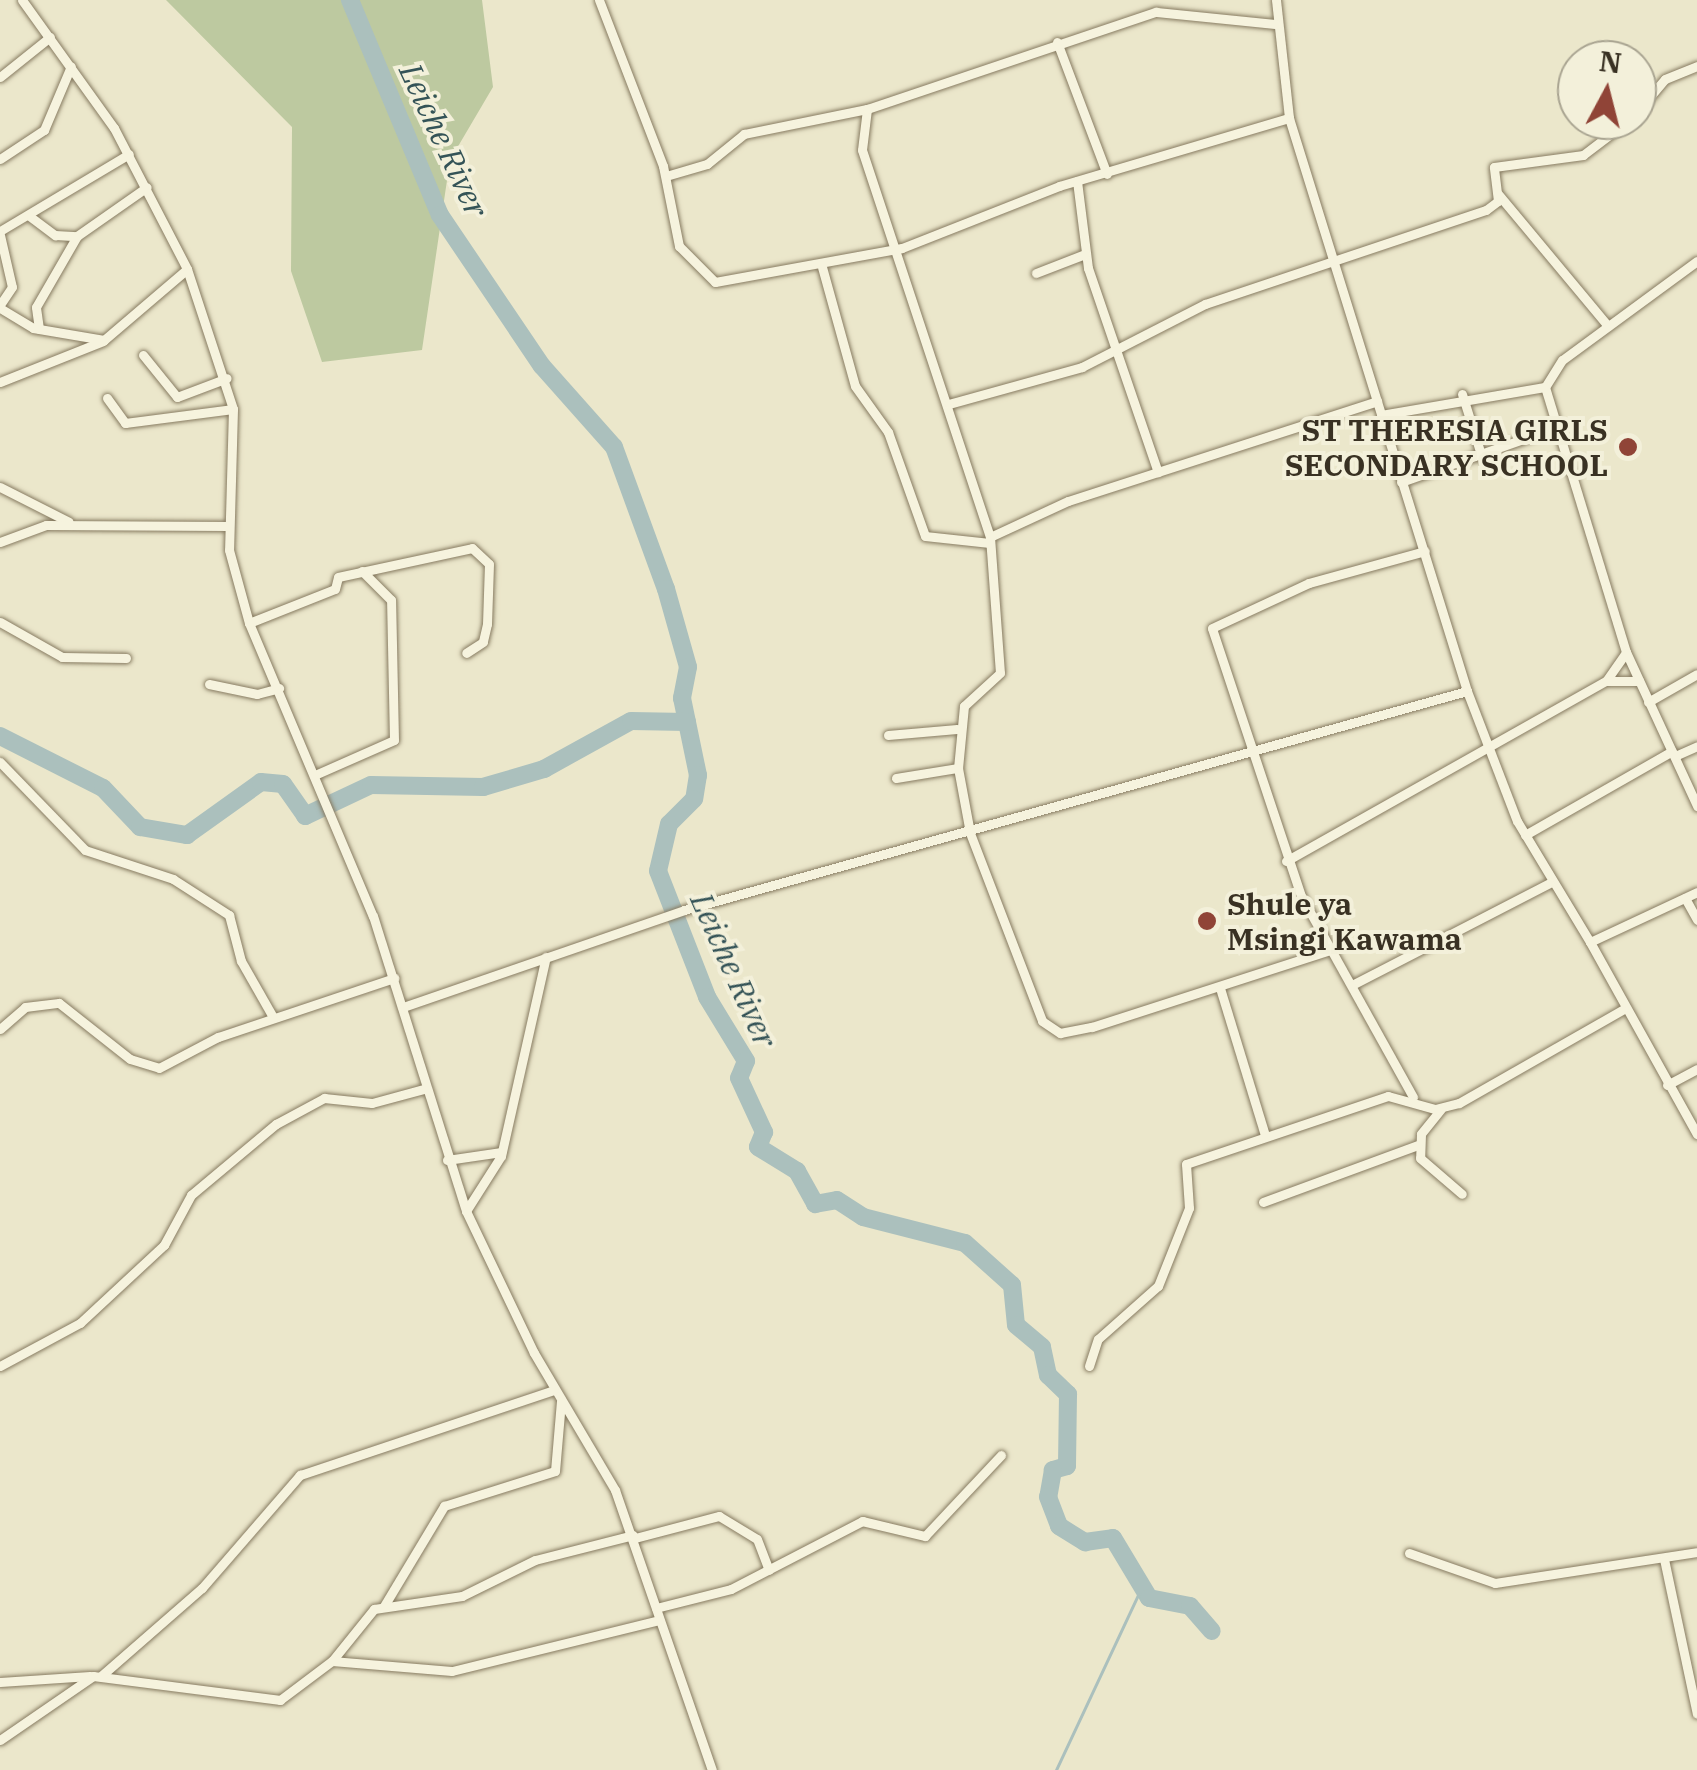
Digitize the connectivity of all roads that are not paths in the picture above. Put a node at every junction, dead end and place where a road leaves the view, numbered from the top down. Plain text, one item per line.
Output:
1 (22, 0) edge
2 (599, 0) edge
3 (1276, 0) edge
4 (1275, 24) junction
5 (50, 36) junction
6 (1057, 42) junction
7 (72, 66) junction
8 (1697, 66) edge
9 (0, 77) edge
10 (1657, 89) edge
11 (867, 108) junction
12 (1289, 118) junction
13 (1603, 140) edge
14 (129, 154) junction
15 (0, 159) edge
16 (1107, 174) junction
17 (666, 176) junction
18 (1077, 180) junction
19 (147, 187) junction
20 (1498, 194) junction
21 (28, 215) junction
22 (0, 233) edge
23 (77, 236) junction
24 (902, 248) junction
25 (1084, 254) junction
26 (1697, 261) edge
27 (1335, 262) junction
28 (822, 267) junction
29 (187, 269) junction
30 (1036, 273) dead end
31 (0, 307) edge
32 (1608, 326) junction
33 (39, 329) junction
34 (104, 340) junction
35 (1121, 349) junction
36 (143, 355) dead end
37 (227, 378) junction
38 (0, 382) edge
39 (1545, 387) junction
40 (1462, 394) junction
41 (107, 398) dead end
42 (1377, 402) junction
43 (949, 404) junction
44 (233, 409) junction
45 (1381, 415) junction
46 (1554, 428) junction
47 (1482, 458) junction
48 (1158, 472) junction
49 (1401, 482) junction
50 (0, 487) edge
51 (74, 525) junction
52 (229, 526) junction
53 (990, 540) junction
54 (0, 542) edge
55 (1425, 551) junction
56 (362, 571) junction
57 (0, 622) edge
58 (249, 623) junction
59 (466, 652) dead end
60 (1626, 652) junction
61 (126, 658) dead end
62 (1697, 674) edge
63 (1639, 681) junction
64 (1606, 682) junction
65 (209, 684) dead end
66 (280, 688) junction
67 (1466, 691) junction
68 (1648, 702) junction
69 (956, 729) junction
70 (888, 736) dead end
71 (1484, 746) junction
72 (1697, 746) edge
73 (1254, 754) junction
74 (1673, 754) junction
75 (0, 762) edge
76 (958, 768) junction
77 (317, 774) junction
78 (896, 778) dead end
79 (1697, 806) edge
80 (970, 833) junction
81 (1525, 835) junction
82 (1286, 861) junction
83 (1550, 883) junction
84 (1697, 892) edge
85 (1684, 898) junction
86 (1697, 920) edge
87 (1590, 942) junction
88 (1330, 950) junction
89 (546, 957) junction
90 (394, 978) junction
91 (1354, 984) junction
92 (1220, 988) junction
93 (403, 1007) junction
94 (1622, 1010) junction
95 (273, 1017) junction
96 (0, 1030) edge
97 (1697, 1069) edge
98 (1667, 1085) junction
99 (424, 1089) junction
100 (1413, 1097) junction
101 (1441, 1109) junction
102 (1697, 1134) edge
103 (1265, 1135) junction
104 (1418, 1145) junction
105 (502, 1152) junction
106 (447, 1160) junction
107 (1462, 1194) dead end
108 (1263, 1202) dead end
109 (466, 1211) junction
110 (0, 1366) edge
111 (1090, 1366) dead end
112 (554, 1390) junction
113 (560, 1401) junction
114 (1002, 1455) dead end
115 (634, 1537) junction
116 (1697, 1552) edge
117 (1410, 1553) dead end
118 (1664, 1559) junction
119 (769, 1570) junction
120 (384, 1606) junction
121 (656, 1608) junction
122 (659, 1620) junction
123 (332, 1661) junction
124 (97, 1676) junction
125 (0, 1682) edge
126 (1697, 1714) edge
127 (0, 1740) edge
128 (712, 1770) edge

1 - 5 street
2 - 17 street
3 - 4 street
4 - 6 street
4 - 12 street
5 - 7 street
5 - 9 street
6 - 11 street
6 - 16 street
7 - 14 street
7 - 15 street
8 - 10 street
11 - 17 street
11 - 24 street
12 - 16 street
12 - 27 street
13 - 20 street
14 - 19 street
14 - 21 street
16 - 18 street
17 - 28 street
18 - 24 street
18 - 25 street
19 - 23 street
19 - 29 street
20 - 27 street
20 - 32 street
21 - 22 street
21 - 23 street
22 - 31 street
23 - 33 street
24 - 28 street
24 - 43 street
25 - 30 street
25 - 35 street
26 - 32 street
27 - 35 street
27 - 42 street
28 - 53 street
29 - 34 street
29 - 37 street
31 - 33 street
32 - 39 street
33 - 34 street
34 - 38 street
35 - 43 street
35 - 48 street
36 - 37 street
37 - 44 street
39 - 40 street
39 - 46 street
40 - 45 street
40 - 47 street
41 - 44 street
42 - 45 street
42 - 48 street
43 - 53 street
44 - 52 street
45 - 49 street
46 - 47 street
46 - 60 street
47 - 49 street
48 - 53 street
49 - 55 street
50 - 51 street
51 - 52 street
51 - 54 street
52 - 58 street
53 - 69 street
55 - 67 street
55 - 73 street
56 - 58 street
56 - 59 street
56 - 77 street
57 - 61 street
58 - 66 street
60 - 63 street
60 - 64 street
62 - 68 street
63 - 64 street
63 - 68 street
64 - 71 street
65 - 66 street
66 - 77 street
67 - 71 street
67 - 73 street
68 - 74 street
69 - 70 street
69 - 76 street
71 - 81 street
71 - 82 street
72 - 74 street
73 - 80 street
73 - 82 street
74 - 79 street
74 - 81 street
75 - 95 street
76 - 78 street
76 - 80 street
77 - 90 street
80 - 89 street
80 - 92 street
81 - 83 street
82 - 88 street
83 - 87 street
83 - 91 street
84 - 85 street
85 - 86 street
85 - 87 street
87 - 94 street
88 - 91 street
88 - 92 street
89 - 93 street
89 - 105 street
90 - 93 street
90 - 95 street
91 - 100 street
92 - 103 street
93 - 99 street
94 - 98 street
94 - 101 street
95 - 96 street
97 - 98 street
98 - 102 street
99 - 106 street
99 - 110 street
100 - 101 street
100 - 103 street
101 - 104 street
103 - 111 street
104 - 107 street
104 - 108 street
105 - 106 street
105 - 109 street
106 - 109 street
109 - 112 street
112 - 113 street
112 - 124 street
113 - 115 street
113 - 120 street
114 - 119 street
115 - 119 street
115 - 120 street
115 - 121 street
116 - 118 street
117 - 118 street
118 - 126 street
119 - 121 street
120 - 123 street
121 - 122 street
122 - 123 street
122 - 128 street
123 - 124 street
124 - 125 street
124 - 127 street

